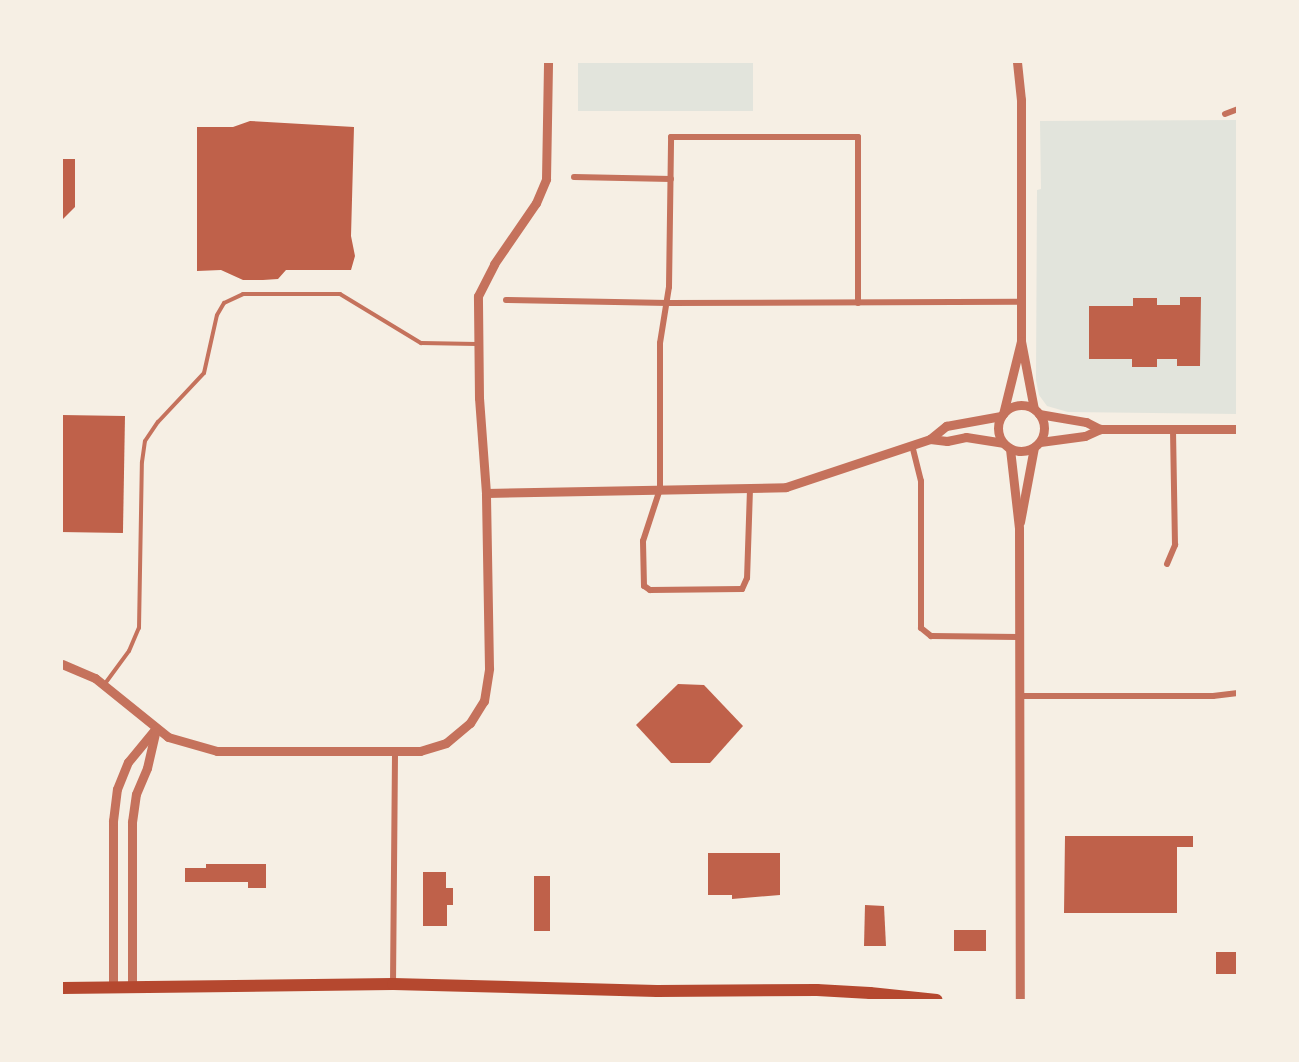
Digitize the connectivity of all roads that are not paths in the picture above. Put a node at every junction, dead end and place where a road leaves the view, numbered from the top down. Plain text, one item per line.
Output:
1 (548, 62) edge
2 (1017, 62) edge
3 (1238, 109) edge
4 (1225, 114) dead end
5 (574, 177) dead end
6 (670, 179) junction
7 (506, 300) dead end
8 (1020, 302) junction
9 (668, 303) junction
10 (858, 303) junction
11 (1021, 341) junction
12 (478, 344) junction
13 (1037, 412) junction
14 (1002, 415) junction
15 (1100, 429) junction
16 (1173, 429) junction
17 (1238, 429) edge
18 (930, 439) junction
19 (912, 445) junction
20 (1037, 445) junction
21 (1007, 446) junction
22 (660, 489) junction
23 (750, 489) junction
24 (486, 493) junction
25 (1019, 528) junction
26 (1167, 564) dead end
27 (1020, 637) junction
28 (62, 664) edge
29 (104, 685) junction
30 (1238, 693) edge
31 (1021, 696) junction
32 (156, 728) junction
33 (396, 752) junction
34 (393, 984) junction
35 (62, 988) edge
36 (113, 988) junction
37 (132, 988) junction
38 (937, 1000) edge
39 (1020, 1000) edge

1 - 12 street
2 - 8 street
3 - 4 street
5 - 6 street
6 - 9 street
6 - 10 street
7 - 9 street
8 - 10 street
8 - 11 street
9 - 10 street
9 - 22 street
11 - 13 street
11 - 14 street
12 - 24 street
12 - 29 lane
13 - 14 street
13 - 15 street
13 - 20 street
14 - 18 street
14 - 21 street
15 - 16 street
15 - 20 street
16 - 17 street
16 - 26 street
18 - 19 street
18 - 21 street
19 - 23 street
19 - 27 street
20 - 21 street
20 - 25 street
21 - 25 street
22 - 23 street
22 - 23 street
22 - 24 street
24 - 33 street
25 - 27 street
27 - 31 street
28 - 29 street
29 - 32 street
30 - 31 street
31 - 39 street
32 - 33 street
32 - 36 street
32 - 37 street
33 - 34 street
34 - 37 highway
34 - 38 highway
35 - 36 highway
36 - 37 highway

